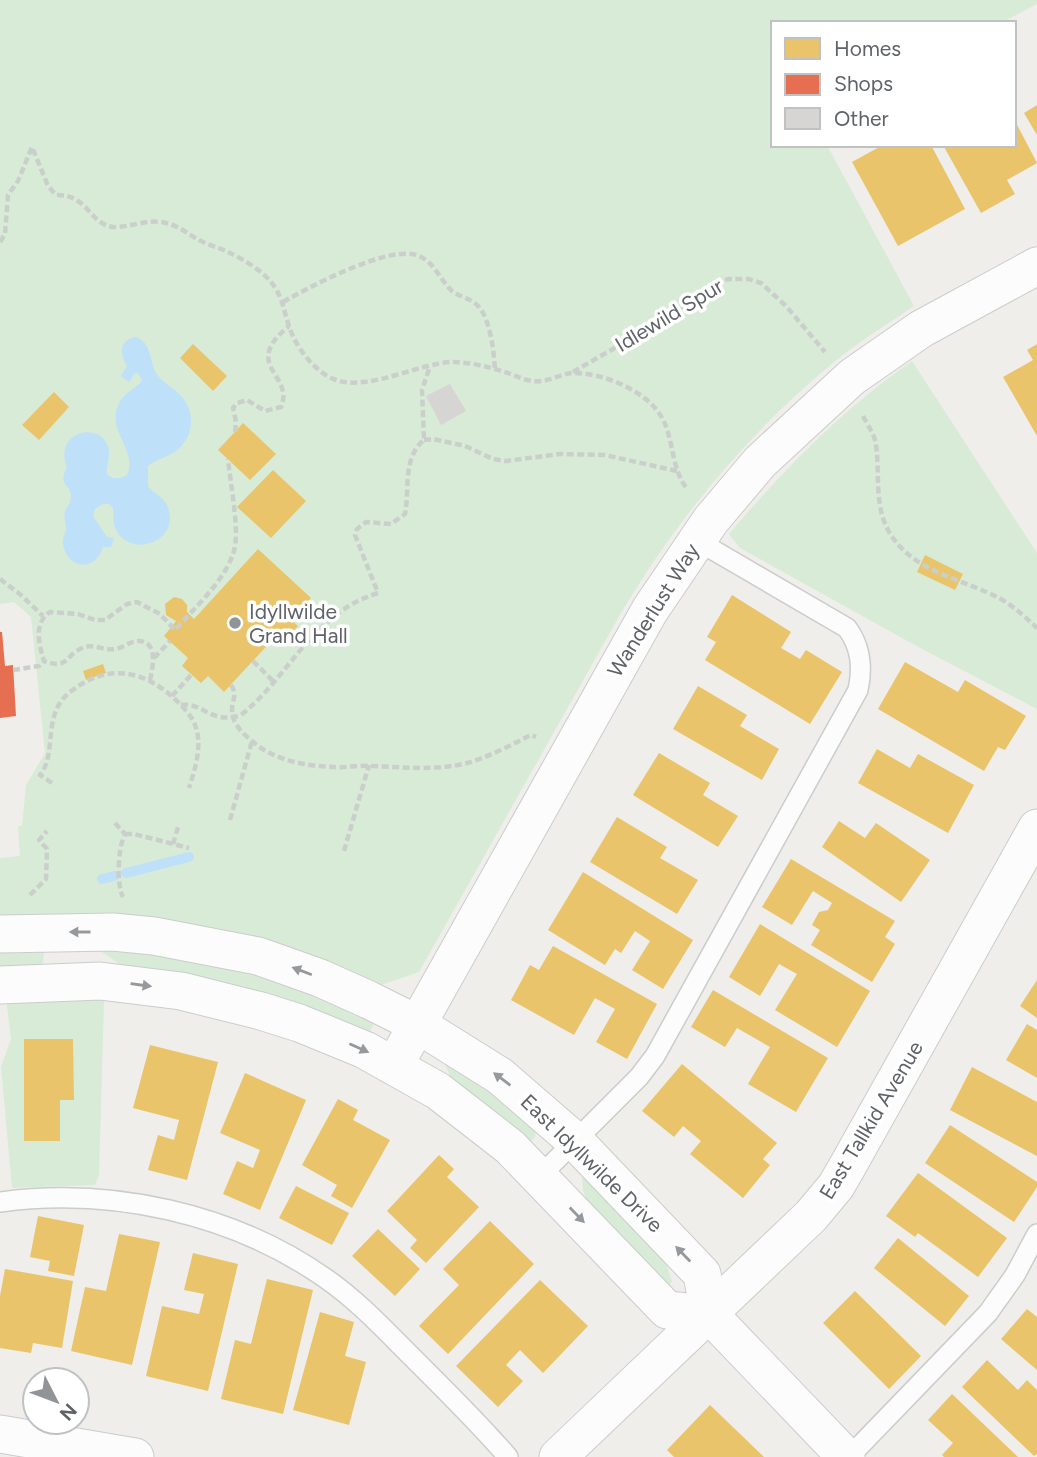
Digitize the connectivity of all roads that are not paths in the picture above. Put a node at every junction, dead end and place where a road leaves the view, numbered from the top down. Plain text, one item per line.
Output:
1 (1037, 266) edge
2 (696, 540) junction
3 (1037, 828) edge
4 (0, 934) edge
5 (0, 985) edge
6 (417, 1024) junction
7 (394, 1066) junction
8 (575, 1141) junction
9 (540, 1176) junction
10 (0, 1202) edge
11 (1037, 1234) edge
12 (709, 1314) junction
13 (0, 1434) edge
14 (135, 1457) edge
15 (508, 1457) edge
16 (558, 1457) edge
17 (848, 1457) edge

1 - 2 street, Wanderlust Way
2 - 6 street, Wanderlust Way
2 - 8 lane
3 - 12 street, East Tallkid Avenue
6 -> 4 street, East Idyllwilde Drive
5 -> 7 street
6 - 7 street, Wanderlust Way
8 -> 6 street, East Idyllwilde Drive
7 - 9 street
8 - 9 lane
12 -> 8 street, East Idyllwilde Drive
9 -> 12 street
10 - 15 lane
11 - 17 lane
12 - 16 street, East Tallkid Avenue
12 - 17 street
13 - 14 street

